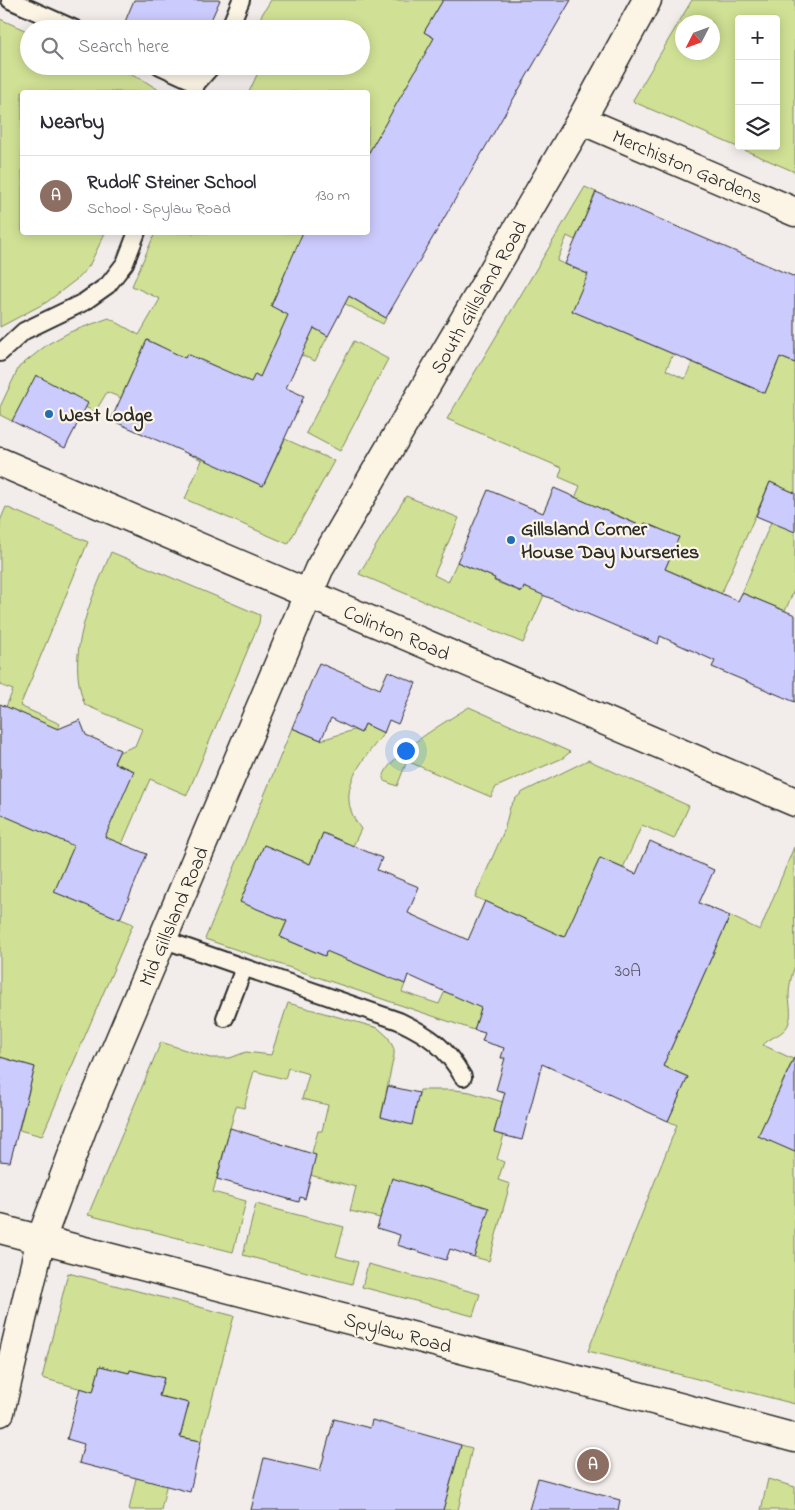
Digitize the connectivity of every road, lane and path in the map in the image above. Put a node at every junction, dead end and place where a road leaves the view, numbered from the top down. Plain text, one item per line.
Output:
1 (10, 0) edge
2 (241, 0) edge
3 (647, 0) edge
4 (55, 20) edge
5 (233, 20) edge
6 (174, 75) edge
7 (205, 75) edge
8 (195, 88) edge
9 (581, 120) junction
10 (795, 212) edge
11 (136, 235) edge
12 (0, 352) edge
13 (0, 462) edge
14 (309, 594) junction
15 (795, 802) edge
16 (162, 939) junction
17 (244, 968) junction
18 (225, 1018) dead end
19 (463, 1077) dead end
20 (0, 1229) edge
21 (41, 1239) junction
22 (0, 1412) edge
23 (795, 1438) edge

1 - 4 lane
2 - 5 lane
3 - 9 street, South Gillsland Road
6 - 8 lane
7 - 8 lane
9 - 10 street, Merchiston Gardens
9 - 14 street, South Gillsland Road
11 - 12 lane
13 - 14 street, Colinton Road
14 - 15 street, Colinton Road
14 - 16 street, Mid Gillsland Road
16 - 17 lane
16 - 21 street, Mid Gillsland Road
17 - 18 lane
17 - 19 lane
20 - 21 street, Spylaw Road
21 - 22 street, Mid Gillsland Road
21 - 23 street, Spylaw Road

